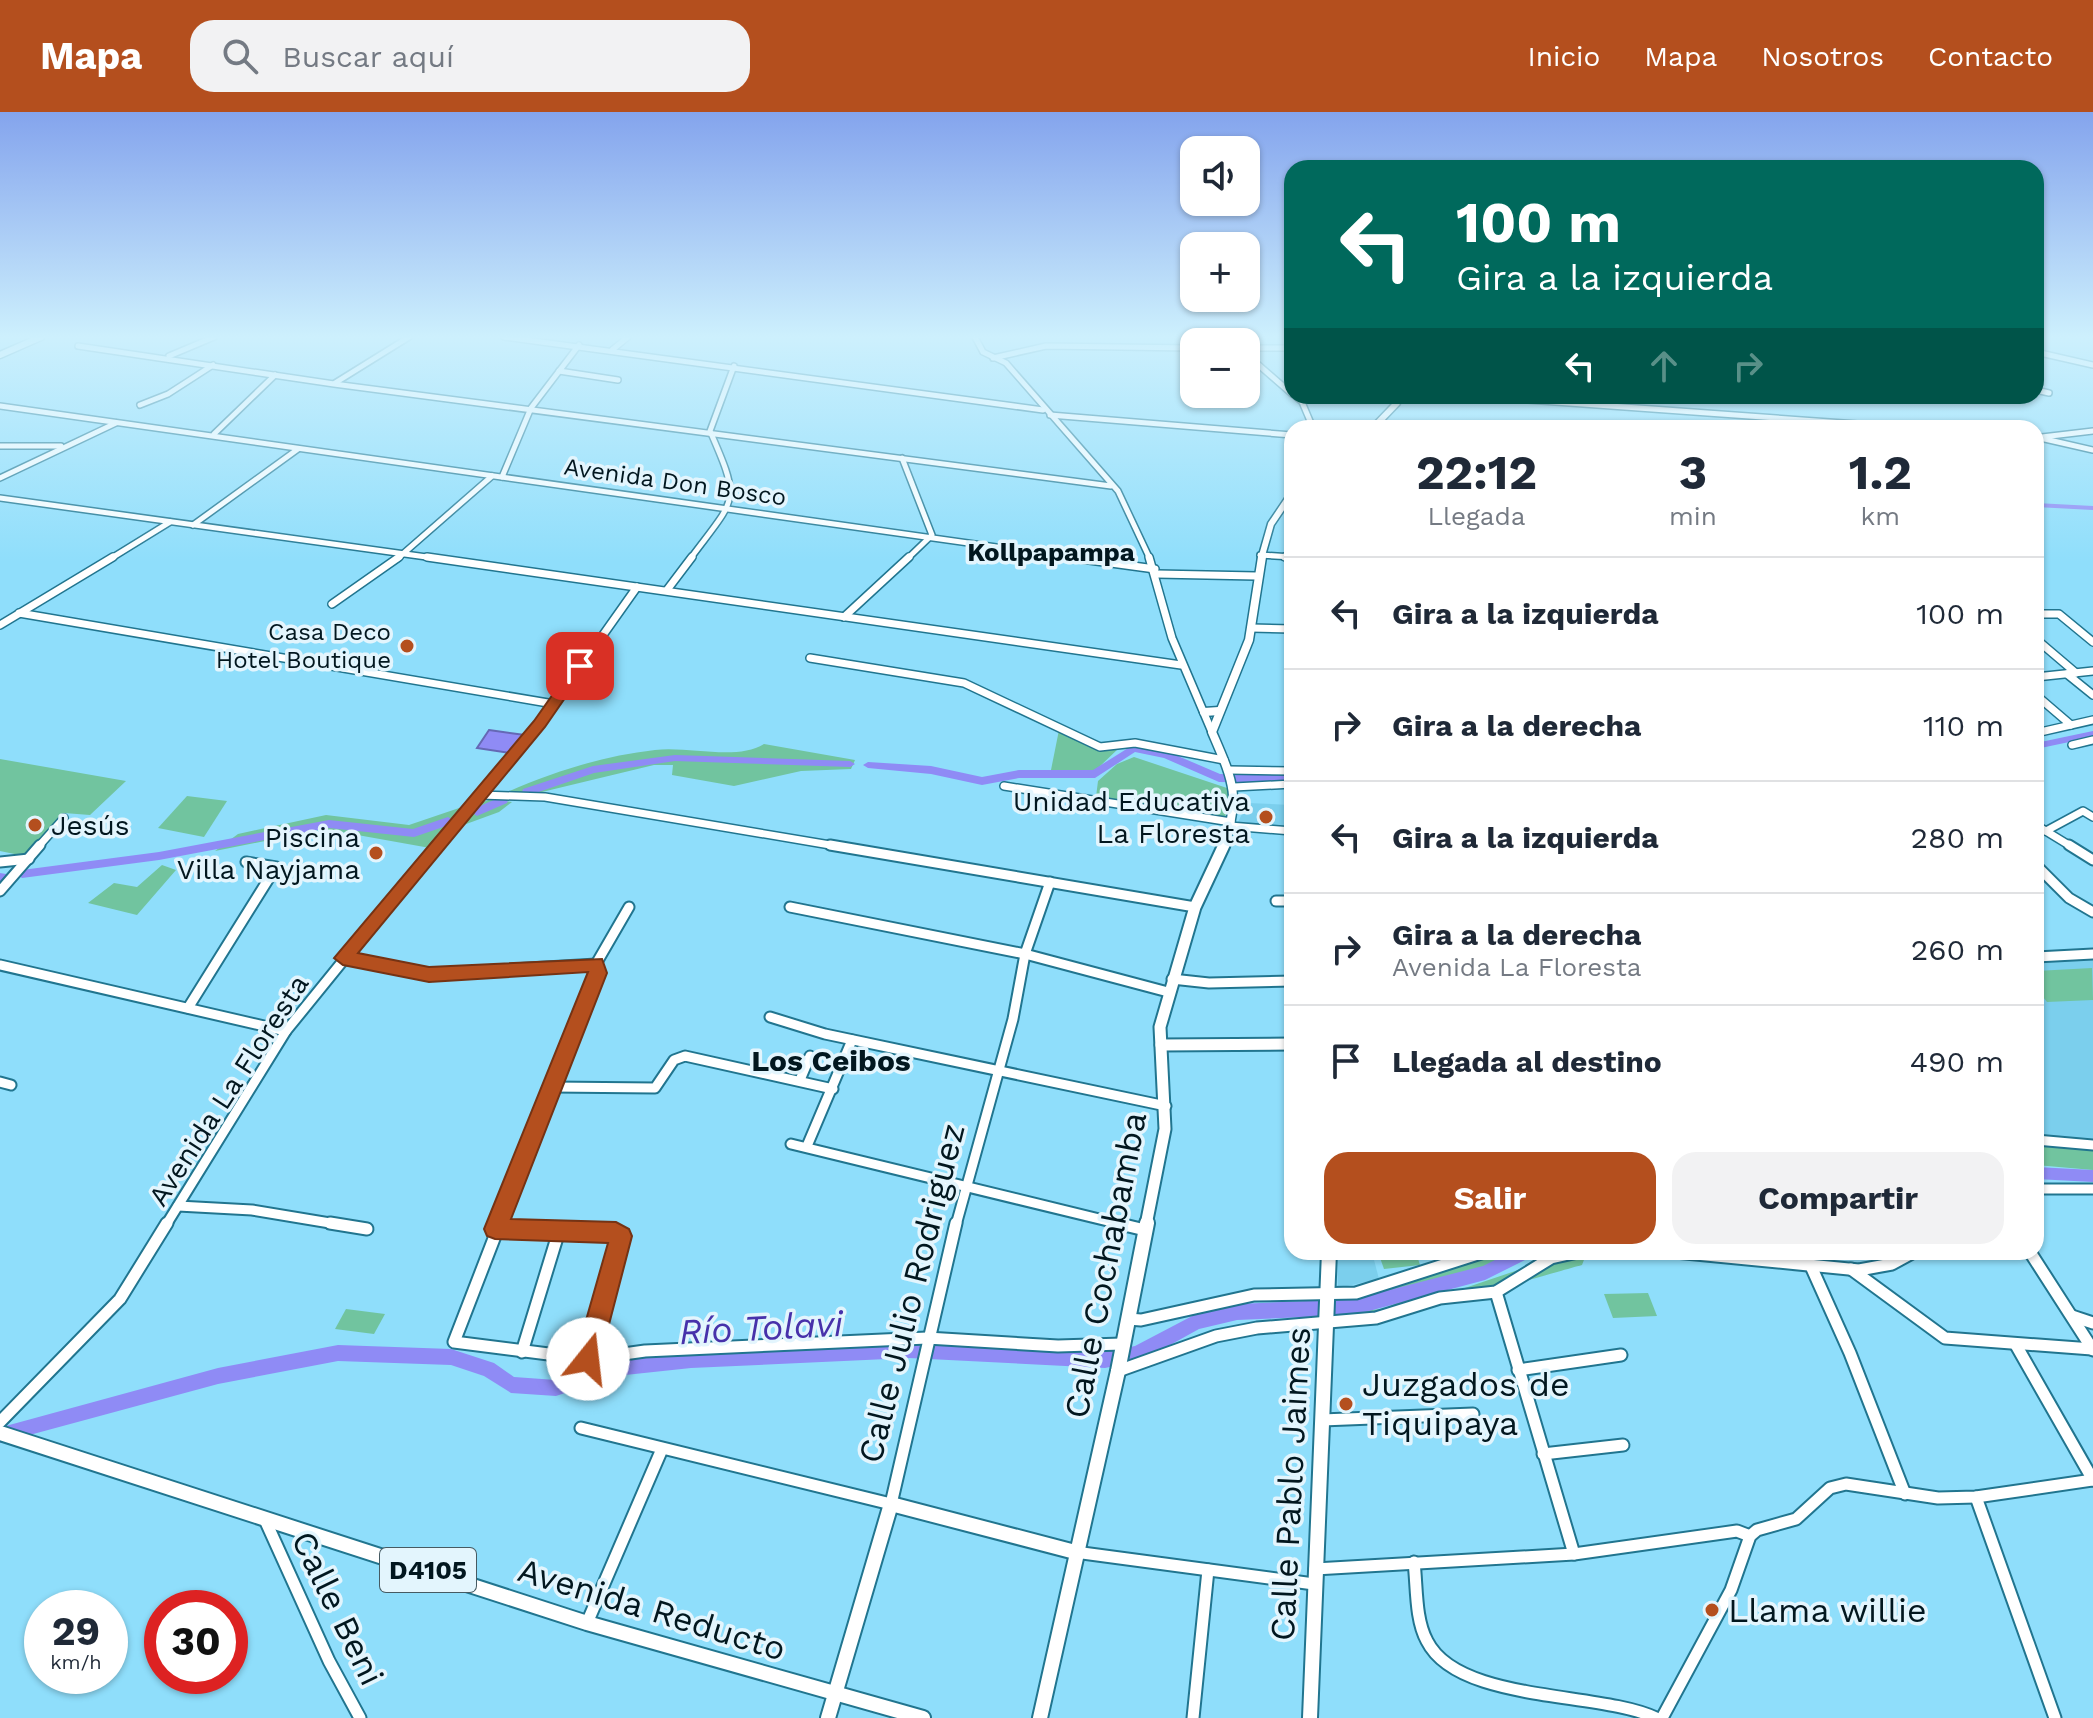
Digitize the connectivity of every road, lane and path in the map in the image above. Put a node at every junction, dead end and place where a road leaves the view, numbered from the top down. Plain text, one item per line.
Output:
1 (41, 412) edge
2 (237, 412) edge
3 (529, 412) edge
4 (562, 412) edge
5 (717, 412) edge
6 (1046, 412) edge
7 (1693, 412) edge
8 (1050, 415) junction
9 (1803, 420) edge
10 (116, 423) junction
11 (710, 431) junction
12 (2093, 431) edge
13 (214, 434) junction
14 (1284, 434) edge
15 (2044, 437) edge
16 (2044, 439) edge
17 (0, 446) edge
18 (66, 446) junction
19 (298, 449) junction
20 (2093, 450) edge
21 (902, 458) junction
22 (492, 476) junction
23 (502, 477) junction
24 (0, 478) edge
25 (1111, 486) junction
26 (0, 498) edge
27 (729, 508) junction
28 (1284, 512) edge
29 (172, 521) junction
30 (193, 525) junction
31 (932, 535) junction
32 (403, 554) junction
33 (1260, 555) junction
34 (1284, 556) edge
35 (1156, 571) junction
36 (1256, 576) junction
37 (637, 587) junction
38 (667, 590) junction
39 (332, 604) dead end
40 (19, 613) junction
41 (2044, 614) edge
42 (844, 617) junction
43 (0, 625) edge
44 (1251, 628) junction
45 (1284, 629) edge
46 (2093, 641) edge
47 (2044, 647) edge
48 (810, 658) dead end
49 (1181, 665) junction
50 (2093, 671) edge
51 (2072, 673) junction
52 (2044, 676) edge
53 (2093, 695) edge
54 (2044, 702) edge
55 (554, 704) junction
56 (1219, 711) junction
57 (1204, 712) junction
58 (2093, 720) edge
59 (2071, 725) junction
60 (2044, 731) edge
61 (1212, 732) junction
62 (2093, 740) edge
63 (2072, 745) dead end
64 (1224, 760) junction
65 (1284, 772) edge
66 (1232, 779) junction
67 (1284, 783) edge
68 (1004, 786) dead end
69 (480, 795) junction
70 (2093, 817) edge
71 (64, 818) dead end
72 (1231, 824) junction
73 (1284, 830) edge
74 (2046, 831) joint
75 (29, 859) junction
76 (2093, 860) edge
77 (0, 862) edge
78 (246, 862) dead end
79 (2044, 873) edge
80 (1050, 882) junction
81 (0, 891) edge
82 (1276, 901) dead end
83 (1284, 901) edge
84 (629, 907) dead end
85 (790, 907) dead end
86 (1195, 907) junction
87 (2093, 912) edge
88 (1025, 954) junction
89 (2093, 954) edge
90 (2044, 957) edge
91 (343, 958) junction
92 (596, 964) junction
93 (0, 965) edge
94 (1172, 979) junction
95 (1284, 981) edge
96 (1168, 992) junction
97 (188, 1008) junction
98 (770, 1017) dead end
99 (286, 1031) junction
100 (852, 1040) junction
101 (1284, 1044) edge
102 (1161, 1045) junction
103 (810, 1056) dead end
104 (998, 1071) junction
105 (800, 1080) junction
106 (0, 1082) edge
107 (11, 1085) dead end
108 (552, 1087) junction
109 (833, 1089) junction
110 (1167, 1106) junction
111 (2044, 1141) edge
112 (791, 1144) dead end
113 (2093, 1145) edge
114 (807, 1146) junction
115 (965, 1188) junction
116 (2044, 1189) edge
117 (2093, 1189) edge
118 (178, 1206) junction
119 (367, 1229) dead end
120 (495, 1229) junction
121 (1145, 1230) junction
122 (559, 1231) junction
123 (1329, 1260) edge
124 (1459, 1260) edge
125 (1548, 1260) edge
126 (1765, 1260) edge
127 (1899, 1260) edge
128 (2035, 1260) edge
129 (1810, 1264) junction
130 (1851, 1269) junction
131 (1496, 1292) junction
132 (1328, 1307) junction
133 (2072, 1316) junction
134 (1127, 1319) junction
135 (2093, 1323) edge
136 (2016, 1345) junction
137 (925, 1347) junction
138 (2092, 1350) edge
139 (522, 1352) junction
140 (1621, 1355) dead end
141 (1120, 1357) junction
142 (588, 1359) junction
143 (1518, 1370) junction
144 (1473, 1414) dead end
145 (1322, 1420) junction
146 (0, 1422) edge
147 (581, 1428) dead end
148 (0, 1433) edge
149 (1623, 1445) dead end
150 (662, 1449) junction
151 (1543, 1454) junction
152 (2093, 1480) edge
153 (1905, 1494) junction
154 (1976, 1497) junction
155 (891, 1504) junction
156 (266, 1522) junction
157 (1750, 1536) junction
158 (1075, 1552) junction
159 (1574, 1554) junction
160 (1414, 1562) junction
161 (1208, 1570) junction
162 (1314, 1576) junction
163 (587, 1623) junction
164 (834, 1695) junction
165 (360, 1718) edge
166 (828, 1718) edge
167 (923, 1718) edge
168 (1040, 1718) edge
169 (1193, 1718) edge
170 (1310, 1718) edge
171 (1659, 1718) edge
172 (2055, 1718) edge

1 - 10 street, Avenida Don Bosco
2 - 13 street
3 - 23 street
4 - 11 street
5 - 11 street
6 - 8 street
7 - 9 street
8 - 14 street
8 - 25 street
10 - 13 street, Avenida Don Bosco
10 - 18 street
11 - 21 street
11 - 27 street
12 - 15 street
13 - 19 street, Avenida Don Bosco
16 - 20 street
17 - 18 street
18 - 24 street
19 - 22 street, Avenida Don Bosco
19 - 30 street
21 - 25 street
21 - 31 street
22 - 23 street, Avenida Don Bosco
22 - 32 street
23 - 27 street, Avenida Don Bosco
25 - 35 street
26 - 29 street
27 - 31 street, Avenida Don Bosco
27 - 38 street
28 - 33 main road
29 - 30 street
29 - 40 street
30 - 32 street
31 - 35 street, Avenida Don Bosco
31 - 42 street
32 - 37 street
32 - 39 street
33 - 34 street
33 - 36 main road
35 - 36 street, Avenida Don Bosco
35 - 49 street
36 - 44 main road
37 - 38 street
37 - 55 street, Avenida La Floresta
38 - 42 street
40 - 43 street
40 - 55 street
41 - 46 street
42 - 49 street
44 - 45 street
44 - 56 main road
47 - 51 street
48 - 64 street
49 - 57 street
50 - 51 street
51 - 52 street
51 - 53 street
54 - 59 street
55 - 69 street, Avenida La Floresta
56 - 57 main road
56 - 61 main road
57 - 61 street
58 - 59 street
59 - 60 street
61 - 64 main road
62 - 63 street
64 - 66 main road
65 - 66 street
66 - 67 street
66 - 72 main road, Calle Cochabamba
68 - 72 street
69 - 80 street
69 - 91 street, Avenida La Floresta
70 - 74 street
71 - 75 street
72 - 73 street
72 - 86 main road, Calle Cochabamba
74 - 76 street
75 - 77 street
75 - 81 street
78 - 97 street
79 - 87 street
80 - 86 street
80 - 88 street, Calle Julio Rodriguez
82 - 83 street
84 - 92 street
85 - 88 street
86 - 94 main road, Calle Cochabamba
88 - 96 street
88 - 104 street, Calle Julio Rodriguez
89 - 90 street
91 - 92 street
91 - 99 street, Avenida La Floresta
92 - 108 street
93 - 97 street
94 - 95 street
94 - 96 main road, Calle Cochabamba
96 - 102 main road, Calle Cochabamba
97 - 99 street
98 - 100 street
99 - 118 street, Avenida La Floresta
100 - 104 street
100 - 109 street
101 - 102 main road
102 - 110 main road, Calle Cochabamba
103 - 105 street
104 - 110 street
104 - 115 street, Calle Julio Rodriguez
105 - 108 street
105 - 109 street
106 - 107 street
108 - 120 street
109 - 114 street
110 - 121 main road, Calle Cochabamba
111 - 113 street
112 - 114 street
114 - 115 street
115 - 121 street
115 - 137 street, Calle Julio Rodriguez
116 - 117 street
118 - 119 street
118 - 146 street, Avenida La Floresta
120 - 122 street
120 - 139 street
121 - 134 main road, Calle Cochabamba
122 - 139 street
122 - 142 street
123 - 132 main road, Calle Pablo Jaimes
124 - 132 street
125 - 131 street
126 - 129 street
127 - 130 street
128 - 133 street
129 - 130 street
129 - 153 street
130 - 136 street
131 - 132 street
131 - 143 street
132 - 134 street
132 - 141 street
132 - 145 main road, Calle Pablo Jaimes
133 - 135 street
133 - 138 street
134 - 141 main road, Calle Cochabamba
136 - 138 street
136 - 152 street
137 - 141 street
137 - 142 street
137 - 155 street, Calle Julio Rodriguez
139 - 142 street
140 - 143 street
141 - 158 main road, Calle Cochabamba
143 - 151 street
144 - 145 street
145 - 162 main road, Calle Pablo Jaimes
147 - 150 street
148 - 156 main road, Avenida Reducto / D4105
149 - 151 street
150 - 155 street
150 - 163 street
151 - 159 street
152 - 154 street
153 - 154 street
153 - 157 street
154 - 172 street
155 - 158 main road
155 - 164 main road, Calle Julio Rodriguez
156 - 163 main road, Avenida Reducto / D4105
156 - 165 street, Calle Beni
157 - 159 street
157 - 171 street
158 - 161 street
158 - 168 main road, Calle Cochabamba
159 - 160 street
160 - 162 street
160 - 171 street
161 - 162 street
161 - 169 street
162 - 170 main road, Calle Pablo Jaimes
163 - 164 main road, Avenida Reducto / D4105
164 - 166 main road, Calle Julio Rodriguez
164 - 167 main road, Avenida Reducto / D4105

